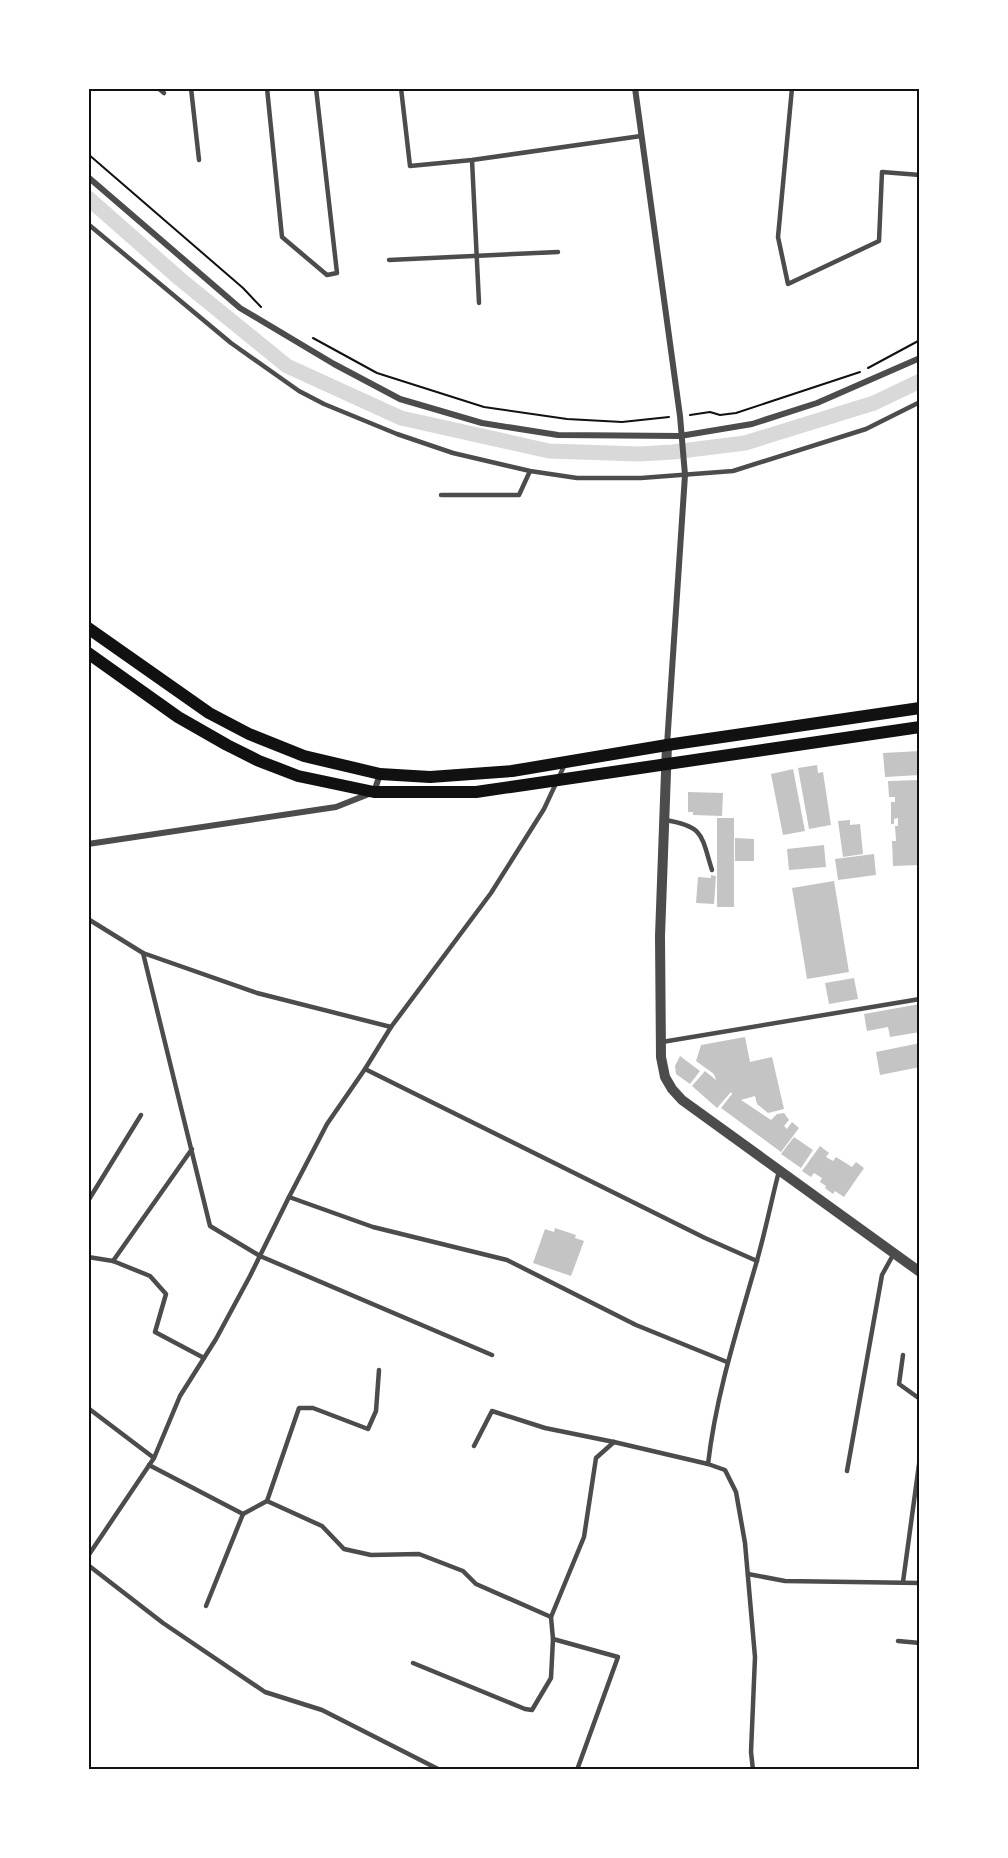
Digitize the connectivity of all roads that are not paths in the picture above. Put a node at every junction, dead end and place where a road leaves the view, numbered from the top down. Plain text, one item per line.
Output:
1 (158, 88) edge
2 (191, 88) edge
3 (267, 88) edge
4 (316, 88) edge
5 (401, 88) edge
6 (635, 88) edge
7 (792, 88) edge
8 (164, 93) dead end
9 (641, 136) junction
10 (199, 160) dead end
11 (472, 160) junction
12 (920, 175) edge
13 (88, 177) edge
14 (88, 224) edge
15 (558, 252) dead end
16 (477, 256) junction
17 (389, 261) dead end
18 (479, 303) dead end
19 (920, 358) edge
20 (920, 402) edge
21 (683, 438) junction
22 (530, 471) junction
23 (685, 475) junction
24 (441, 495) dead end
25 (88, 628) edge
26 (88, 653) edge
27 (920, 708) edge
28 (920, 727) edge
29 (667, 745) junction
30 (566, 762) junction
31 (666, 765) junction
32 (380, 774) junction
33 (559, 779) junction
34 (374, 792) junction
35 (665, 820) junction
36 (88, 844) edge
37 (712, 870) dead end
38 (88, 919) edge
39 (143, 953) junction
40 (920, 999) edge
41 (391, 1027) junction
42 (660, 1043) junction
43 (365, 1069) junction
44 (141, 1115) dead end
45 (192, 1149) junction
46 (779, 1171) junction
47 (289, 1197) junction
48 (88, 1201) edge
49 (894, 1254) junction
50 (260, 1256) junction
51 (88, 1257) edge
52 (113, 1261) junction
53 (757, 1261) junction
54 (920, 1272) edge
55 (492, 1354) dead end
56 (903, 1355) dead end
57 (204, 1358) junction
58 (727, 1362) junction
59 (379, 1370) dead end
60 (920, 1399) edge
61 (88, 1408) edge
62 (614, 1442) junction
63 (474, 1446) dead end
64 (920, 1457) edge
65 (154, 1458) junction
66 (708, 1464) junction
67 (149, 1465) junction
68 (847, 1471) dead end
69 (267, 1502) junction
70 (243, 1514) junction
71 (90, 1552) edge
72 (88, 1565) edge
73 (748, 1574) junction
74 (903, 1582) junction
75 (920, 1582) edge
76 (207, 1606) dead end
77 (551, 1617) junction
78 (553, 1639) junction
79 (898, 1641) dead end
80 (920, 1643) edge
81 (413, 1663) dead end
82 (440, 1770) edge
83 (577, 1770) edge
84 (753, 1770) edge

1 - 8 lane
2 - 10 lane
3 - 4 lane
5 - 11 lane
6 - 9 street
7 - 12 lane
9 - 11 lane
9 - 21 street
11 - 16 lane
13 - 21 street
14 - 22 lane
15 - 16 lane
16 - 17 lane
16 - 18 lane
19 - 21 street
20 - 23 lane
21 - 23 street
22 - 23 lane
22 - 24 lane
23 - 29 street
25 - 32 main road
26 - 34 main road
27 - 29 main road
28 - 31 main road
29 - 30 main road
29 - 31 street
30 - 32 main road
30 - 33 lane
31 - 33 main road
31 - 35 street
32 - 34 street
33 - 34 main road
33 - 41 lane
34 - 36 street
35 - 37 lane
35 - 42 street
38 - 39 lane
39 - 41 lane
39 - 45 lane
40 - 42 lane
41 - 43 lane
42 - 46 street
43 - 47 lane
43 - 53 lane
44 - 48 lane
45 - 50 lane
45 - 52 lane
46 - 49 street
46 - 53 lane
47 - 50 lane
47 - 58 lane
49 - 54 street
49 - 68 lane
50 - 55 lane
50 - 57 lane
51 - 52 lane
52 - 57 lane
53 - 58 lane
56 - 60 lane
57 - 65 lane
58 - 66 lane
59 - 69 lane
61 - 65 lane
62 - 63 lane
62 - 66 lane
62 - 77 lane
64 - 74 lane
65 - 67 lane
66 - 73 lane
67 - 70 lane
67 - 71 lane
69 - 70 lane
69 - 77 lane
70 - 76 lane
72 - 82 lane
73 - 74 lane
73 - 84 lane
74 - 75 lane
77 - 78 lane
78 - 81 lane
78 - 83 lane
79 - 80 lane

